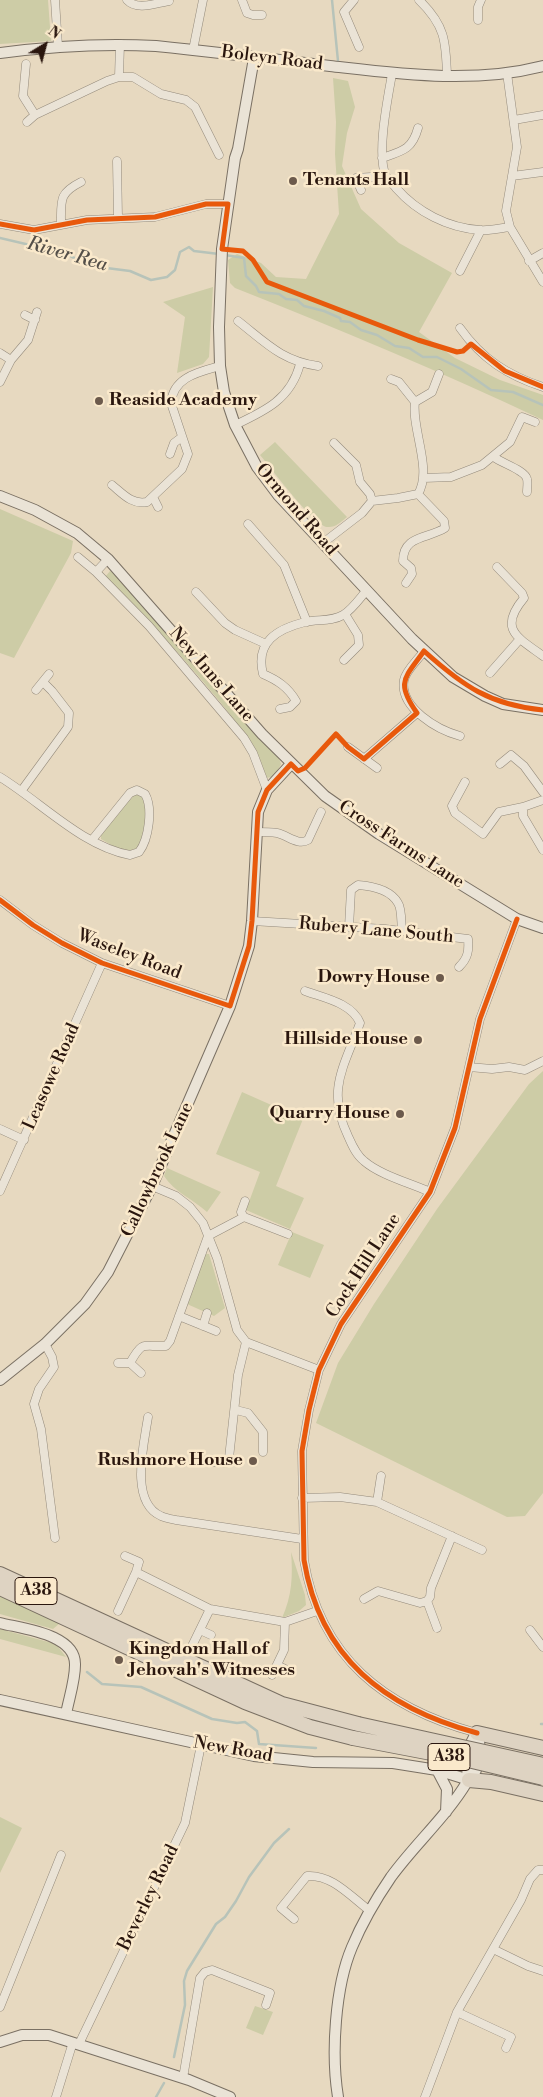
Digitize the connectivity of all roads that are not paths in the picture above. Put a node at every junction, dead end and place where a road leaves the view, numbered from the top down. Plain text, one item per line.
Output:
1 (55, 0) edge
2 (127, 0) edge
3 (203, 0) edge
4 (242, 0) edge
5 (354, 0) edge
6 (419, 0) edge
7 (481, 0) edge
8 (169, 1) edge
9 (262, 15) dead end
10 (478, 20) dead end
11 (120, 44) junction
12 (58, 46) junction
13 (359, 47) dead end
14 (193, 50) junction
15 (0, 53) edge
16 (254, 58) junction
17 (26, 64) dead end
18 (543, 66) edge
19 (506, 73) junction
20 (392, 74) junction
21 (447, 76) junction
22 (118, 77) junction
23 (35, 115) junction
24 (543, 115) edge
25 (514, 120) junction
26 (27, 122) dead end
27 (418, 128) dead end
28 (219, 156) dead end
29 (382, 158) junction
30 (117, 162) dead end
31 (543, 172) edge
32 (386, 176) junction
33 (512, 176) junction
34 (81, 182) dead end
35 (361, 190) dead end
36 (228, 204) junction
37 (118, 218) junction
38 (0, 224) edge
39 (61, 224) junction
40 (510, 227) junction
41 (481, 230) junction
42 (543, 253) edge
43 (530, 261) junction
44 (460, 271) dead end
45 (543, 282) edge
46 (25, 315) dead end
47 (238, 321) dead end
48 (460, 328) dead end
49 (0, 354) edge
50 (11, 360) junction
51 (300, 364) junction
52 (220, 366) junction
53 (318, 366) dead end
54 (438, 374) dead end
55 (390, 379) dead end
56 (0, 382) edge
57 (543, 387) edge
58 (415, 402) junction
59 (535, 422) dead end
60 (234, 425) junction
61 (182, 438) junction
62 (334, 442) dead end
63 (170, 454) dead end
64 (494, 456) junction
65 (424, 478) junction
66 (112, 485) dead end
67 (527, 492) dead end
68 (418, 494) junction
69 (0, 496) edge
70 (153, 497) junction
71 (372, 501) junction
72 (158, 507) dead end
73 (248, 524) dead end
74 (323, 544) junction
75 (78, 557) dead end
76 (108, 559) junction
77 (497, 567) dead end
78 (96, 572) junction
79 (406, 583) dead end
80 (367, 590) junction
81 (196, 592) dead end
82 (345, 614) junction
83 (306, 622) junction
84 (520, 640) junction
85 (266, 644) junction
86 (424, 651) junction
87 (543, 656) edge
88 (344, 660) dead end
89 (490, 673) dead end
90 (49, 674) dead end
91 (44, 682) junction
92 (36, 690) dead end
93 (280, 709) dead end
94 (543, 710) edge
95 (417, 713) junction
96 (460, 736) dead end
97 (348, 747) dead end
98 (364, 759) junction
99 (291, 764) junction
100 (500, 764) dead end
101 (377, 768) dead end
102 (0, 776) edge
103 (466, 782) dead end
104 (22, 790) junction
105 (267, 790) junction
106 (543, 792) edge
107 (543, 800) edge
108 (523, 807) junction
109 (321, 812) dead end
110 (256, 832) junction
111 (92, 840) junction
112 (543, 850) edge
113 (0, 900) edge
114 (517, 920) junction
115 (252, 921) junction
116 (349, 927) junction
117 (543, 928) edge
118 (402, 931) junction
119 (102, 963) junction
120 (459, 967) dead end
121 (306, 991) dead end
122 (230, 1006) junction
123 (543, 1061) edge
124 (469, 1067) junction
125 (0, 1129) edge
126 (24, 1140) junction
127 (152, 1186) junction
128 (0, 1191) edge
129 (430, 1192) junction
130 (245, 1201) dead end
131 (244, 1217) junction
132 (288, 1234) dead end
133 (208, 1236) junction
134 (207, 1314) dead end
135 (178, 1316) junction
136 (203, 1326) junction
137 (216, 1331) dead end
138 (246, 1342) junction
139 (45, 1344) junction
140 (118, 1363) dead end
141 (130, 1363) junction
142 (319, 1370) junction
143 (141, 1373) dead end
144 (0, 1380) edge
145 (236, 1410) junction
146 (148, 1418) dead end
147 (264, 1452) dead end
148 (202, 1461) dead end
149 (381, 1476) dead end
150 (302, 1498) junction
151 (377, 1502) junction
152 (452, 1536) junction
153 (55, 1538) dead end
154 (302, 1539) junction
155 (482, 1550) dead end
156 (125, 1556) dead end
157 (136, 1572) junction
158 (0, 1574) edge
159 (0, 1588) edge
160 (364, 1598) dead end
161 (427, 1601) junction
162 (210, 1609) junction
163 (118, 1611) dead end
164 (317, 1611) junction
165 (285, 1622) junction
166 (0, 1624) edge
167 (437, 1628) dead end
168 (200, 1630) junction
169 (530, 1630) dead end
170 (211, 1636) dead end
171 (543, 1647) edge
172 (191, 1648) dead end
173 (277, 1665) junction
174 (289, 1671) dead end
175 (272, 1675) dead end
176 (0, 1700) edge
177 (66, 1714) junction
178 (477, 1733) junction
179 (201, 1745) junction
180 (543, 1748) edge
181 (543, 1765) edge
182 (437, 1770) junction
183 (543, 1778) edge
184 (469, 1780) junction
185 (543, 1794) edge
186 (446, 1813) junction
187 (61, 1855) dead end
188 (543, 1870) edge
189 (370, 1911) junction
190 (294, 1919) dead end
191 (493, 1949) junction
192 (543, 1971) edge
193 (266, 2005) dead end
194 (0, 2007) edge
195 (457, 2012) junction
196 (1, 2039) edge
197 (76, 2043) junction
198 (506, 2048) dead end
199 (183, 2078) junction
200 (337, 2096) edge
201 (56, 2097) edge
202 (230, 2097) edge
203 (425, 2097) edge

1 - 12 street
2 - 8 street
3 - 14 street
4 - 9 street
5 - 13 street
6 - 21 street
7 - 10 street
11 - 12 street, Boleyn Road
11 - 14 street, Boleyn Road
11 - 22 street
12 - 15 street, Boleyn Road
14 - 16 street, Boleyn Road
16 - 20 street, Boleyn Road
16 - 36 street, Ormond Road
17 - 23 street
18 - 19 street, Boleyn Road
19 - 21 street, Boleyn Road
19 - 25 street
20 - 21 street, Boleyn Road
20 - 29 street
22 - 23 street
22 - 28 street
23 - 26 street
24 - 25 street
25 - 33 street
27 - 29 street
29 - 32 street
30 - 37 street
31 - 33 street
32 - 35 street
32 - 41 street
33 - 40 street
34 - 39 street
36 - 37 street
36 - 52 street, Ormond Road
37 - 39 street
38 - 39 street
40 - 41 street
40 - 43 street
41 - 44 street
42 - 43 street
43 - 45 street
46 - 50 street
47 - 51 street
48 - 57 street
49 - 50 street
50 - 56 street
51 - 53 street
51 - 60 street
52 - 60 street, Ormond Road
52 - 61 street
54 - 58 street
55 - 58 street
58 - 65 street
59 - 64 street
60 - 74 street, Ormond Road
61 - 63 street
61 - 70 street
62 - 71 street
64 - 65 street
64 - 67 street
65 - 68 street
66 - 70 street
68 - 71 street
68 - 79 street
69 - 76 street, New Inns Lane
70 - 72 street
71 - 74 street
73 - 83 street
74 - 80 street, Ormond Road
75 - 78 street, New Inns Lane
76 - 78 street
76 - 99 street, New Inns Lane
77 - 84 street
78 - 105 street, New Inns Lane
80 - 82 street
80 - 86 street, Ormond Road
81 - 85 street
82 - 83 street
82 - 88 street
83 - 85 street
84 - 87 street
84 - 89 street
85 - 93 street
86 - 94 street, Ormond Road
86 - 95 street
90 - 91 street
91 - 92 street
91 - 104 street
95 - 96 street
95 - 98 street
97 - 98 street
98 - 101 street
99 - 105 street
99 - 114 street, Cross Farms Lane
100 - 106 street
102 - 104 street
103 - 108 street
104 - 111 street
105 - 110 street
107 - 108 street
108 - 112 street
109 - 110 street
110 - 115 street
111 - 111 street
113 - 119 street, Waseley Road
114 - 117 street, Cross Farms Lane
114 - 124 street, Cock Hill Lane
115 - 116 street, Rubery Lane South
115 - 122 street, Callowbrook Lane
116 - 118 street, Rubery Lane South
116 - 118 street
118 - 120 street, Rubery Lane South
119 - 122 street, Waseley Road
119 - 126 street, Leasowe Road
121 - 129 street
122 - 127 street, Callowbrook Lane
123 - 124 street
124 - 129 street, Cock Hill Lane
125 - 126 street
126 - 128 street, Leasowe Road
127 - 133 street
127 - 139 street, Callowbrook Lane
129 - 142 street, Cock Hill Lane
130 - 131 street
131 - 132 street
131 - 133 street
133 - 135 street
133 - 138 street
134 - 136 street
135 - 136 street
135 - 141 street
136 - 137 street
138 - 142 street
138 - 145 street
139 - 144 street, Callowbrook Lane
139 - 153 street
140 - 141 street
141 - 143 street
142 - 150 street, Cock Hill Lane
145 - 147 street
145 - 148 street
146 - 154 street
149 - 151 street
150 - 151 street
150 - 154 street, Cock Hill Lane
151 - 152 street
152 - 155 street
152 - 161 street
154 - 164 street, Cock Hill Lane
156 - 157 street
157 - 162 street
157 - 163 street
158 - 181 highway, A38, bridge
159 - 183 highway, A38, bridge
160 - 161 street
161 - 167 street
162 - 165 street
162 - 168 street
164 - 165 street
164 - 178 street, Cock Hill Lane
165 - 173 street
166 - 177 street
168 - 170 street
168 - 172 street
169 - 171 street
173 - 174 street
173 - 175 street
176 - 177 street, New Road
177 - 179 street, New Road
178 - 180 highway
178 - 184 street
179 - 182 street, New Road
179 - 197 street, Beverley Road
182 - 184 street, New Road
182 - 186 street
184 - 185 highway
184 - 186 street
186 - 189 street
187 - 194 street
188 - 191 street
189 - 190 street
189 - 200 street
191 - 192 street
191 - 195 street
193 - 199 street
195 - 198 street
195 - 203 street
196 - 197 street
197 - 199 street
197 - 201 street, Beverley Road
199 - 202 street

